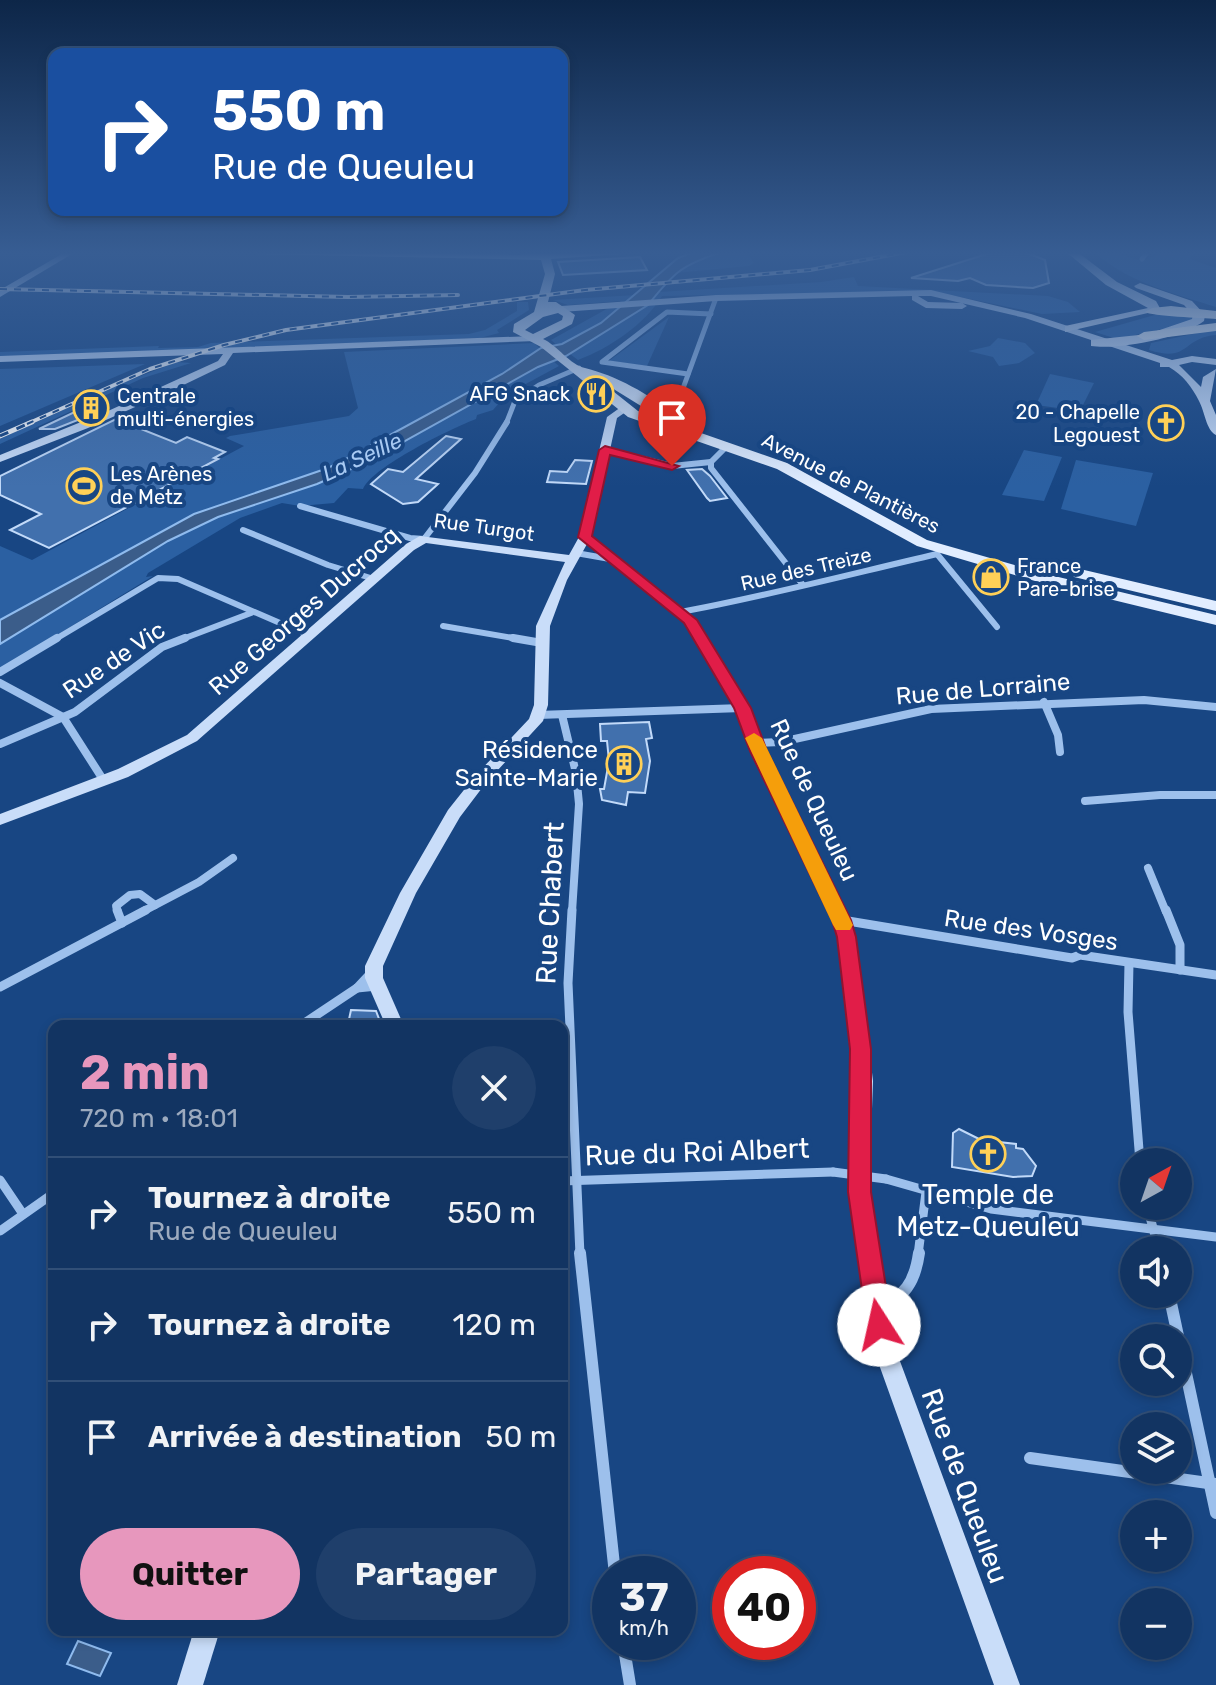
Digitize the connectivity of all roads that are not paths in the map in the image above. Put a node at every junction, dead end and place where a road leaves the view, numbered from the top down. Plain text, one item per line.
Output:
1 (511, 330) edge
2 (519, 330) edge
3 (556, 330) edge
4 (644, 330) edge
5 (705, 330) edge
6 (1054, 330) edge
7 (1070, 330) edge
8 (1113, 330) edge
9 (1168, 330) edge
10 (1185, 330) edge
11 (1144, 336) junction
12 (1088, 339) junction
13 (540, 340) junction
14 (458, 343) junction
15 (1113, 344) junction
16 (229, 352) junction
17 (0, 359) edge
18 (1216, 362) edge
19 (1166, 364) junction
20 (575, 366) junction
21 (1216, 372) edge
22 (688, 374) junction
23 (648, 406) junction
24 (1210, 407) edge
25 (629, 412) junction
26 (672, 412) junction
27 (1216, 432) edge
28 (727, 446) junction
29 (605, 450) junction
30 (0, 462) edge
31 (711, 462) junction
32 (300, 506) dead end
33 (243, 530) dead end
34 (585, 537) junction
35 (424, 539) junction
36 (937, 551) junction
37 (574, 556) junction
38 (611, 559) junction
39 (952, 559) junction
40 (374, 579) junction
41 (803, 585) junction
42 (1216, 606) edge
43 (681, 612) junction
44 (251, 613) junction
45 (1216, 620) edge
46 (443, 626) dead end
47 (997, 627) dead end
48 (310, 636) junction
49 (542, 643) junction
50 (0, 672) edge
51 (0, 683) edge
52 (1044, 702) junction
53 (1216, 707) edge
54 (742, 708) junction
55 (538, 715) junction
56 (562, 715) junction
57 (63, 717) junction
58 (755, 743) junction
59 (0, 744) edge
60 (1060, 752) dead end
61 (104, 781) junction
62 (1216, 795) edge
63 (1085, 801) dead end
64 (0, 820) edge
65 (233, 858) dead end
66 (1148, 868) dead end
67 (155, 905) junction
68 (841, 920) junction
69 (122, 923) junction
70 (1129, 963) junction
71 (1180, 970) junction
72 (1216, 975) edge
73 (375, 979) junction
74 (0, 987) edge
75 (309, 1020) edge
76 (392, 1020) edge
77 (1139, 1148) edge
78 (0, 1180) edge
79 (569, 1180) edge
80 (926, 1192) junction
81 (48, 1197) edge
82 (23, 1214) junction
83 (1151, 1220) edge
84 (1153, 1227) junction
85 (0, 1231) edge
86 (1155, 1236) edge
87 (1216, 1237) edge
88 (876, 1306) junction
89 (1172, 1308) edge
90 (1030, 1458) dead end
91 (1214, 1484) edge
92 (1216, 1513) edge
93 (613, 1556) edge
94 (205, 1636) edge
95 (626, 1660) edge
96 (190, 1685) edge
97 (630, 1685) edge
98 (1007, 1685) edge

1 - 14 street
2 - 13 main road
3 - 13 main road
4 - 22 street
5 - 22 street
6 - 12 street
7 - 12 street
8 - 12 main road
9 - 11 main road
10 - 11 highway
11 - 15 main road
12 - 15 main road
12 - 19 street
13 - 14 street
13 - 20 main road
14 - 16 street
15 - 19 street
16 - 17 street
16 - 30 street
18 - 19 street
19 - 24 street
20 - 23 main road, Avenue de Plantières
20 - 25 main road, Avenue de Plantières
20 - 35 street, Rue Georges Ducrocq
21 - 24 street
22 - 26 street
23 - 25 main road
23 - 26 main road, Avenue de Plantières
24 - 27 street
25 - 28 main road, Avenue de Plantières
25 - 29 street
26 - 42 main road, Avenue de Plantières
28 - 31 street
28 - 36 main road, Avenue de Plantières
29 - 31 street
29 - 34 street
31 - 41 street
32 - 35 street, Rue Turgot
33 - 40 street
34 - 37 street
34 - 38 street, Rue de Queuleu
35 - 37 street, Rue Turgot
35 - 40 street, Rue Georges Ducrocq
36 - 39 main road, Avenue de Plantières
36 - 41 street, Rue des Treize
37 - 38 street, Rue de Queuleu
37 - 49 street
38 - 43 street, Rue de Queuleu
39 - 45 main road, Avenue de Plantières
39 - 47 street
40 - 48 street, Rue Georges Ducrocq
41 - 43 street, Rue des Treize
43 - 54 street, Rue de Queuleu
44 - 48 street
44 - 50 street
44 - 57 street, Rue de Vic
46 - 49 street
48 - 61 street, Rue Georges Ducrocq
49 - 55 street
51 - 57 street
52 - 53 street, Rue de Lorraine
52 - 58 street, Rue de Lorraine
52 - 60 street
54 - 56 street
54 - 58 street, Rue de Queuleu
55 - 56 street
55 - 73 street
56 - 79 street, Rue Chabert
57 - 59 street, Rue de Vic
57 - 61 street
58 - 68 street, Rue de Queuleu
61 - 64 street, Rue Georges Ducrocq
62 - 63 street
65 - 67 street
66 - 71 street
67 - 69 street
67 - 69 street
68 - 70 street, Rue des Vosges
68 - 88 street, Rue de Queuleu
69 - 74 street
70 - 71 street, Rue des Vosges
70 - 77 street
71 - 72 street, Rue des Vosges
73 - 75 street
73 - 76 street
78 - 82 street
79 - 80 street, Rue du Roi Albert, bridge
79 - 93 street, Rue Chabert
80 - 84 street
80 - 88 street
81 - 82 street
82 - 85 street
83 - 84 street
84 - 86 street
84 - 87 street
88 - 98 street, Rue de Queuleu
89 - 91 street
90 - 91 street
91 - 92 street
94 - 96 street
95 - 97 street

